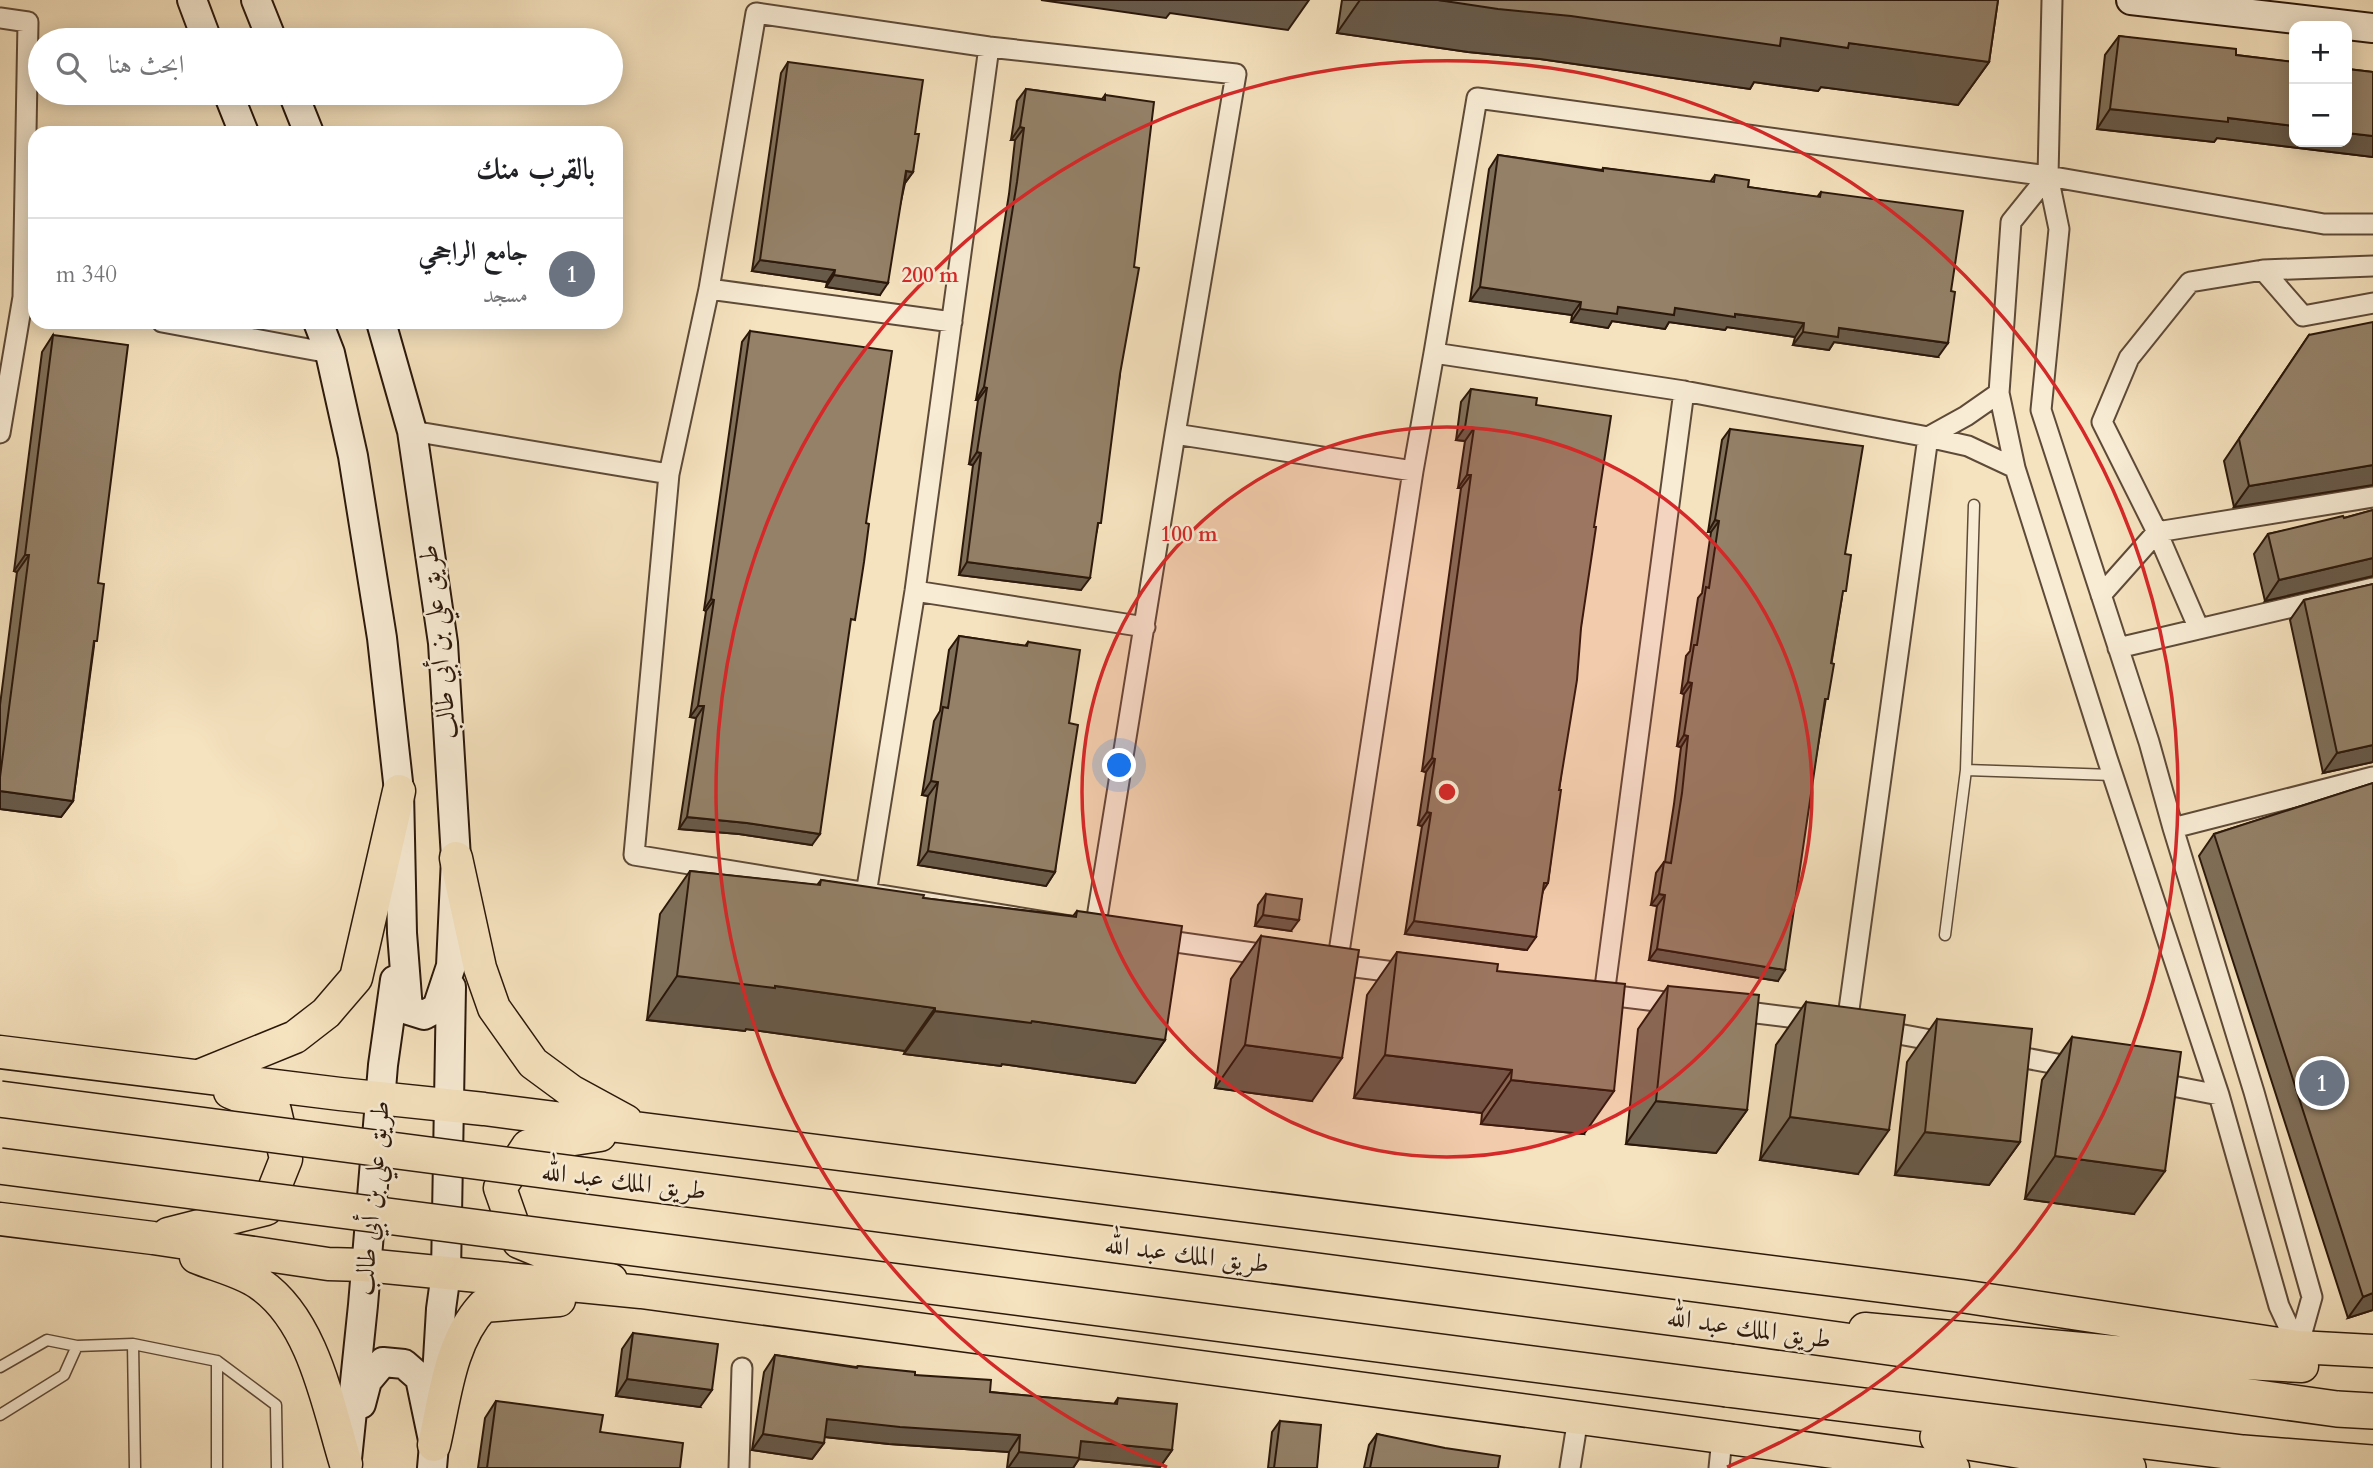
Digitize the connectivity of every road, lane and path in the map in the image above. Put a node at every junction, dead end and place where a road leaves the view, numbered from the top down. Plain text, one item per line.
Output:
1 (192, 0) edge
2 (256, 0) edge
3 (2052, 0) edge
4 (2131, 0) edge
5 (757, 6) edge
6 (0, 18) edge
7 (28, 28) edge
8 (202, 28) edge
9 (267, 28) edge
10 (2373, 28) edge
11 (989, 47) junction
12 (28, 105) edge
13 (233, 105) edge
14 (298, 105) edge
15 (28, 126) edge
16 (241, 126) edge
17 (306, 126) edge
18 (2048, 176) junction
19 (2373, 223) edge
20 (2373, 266) edge
21 (2263, 270) junction
22 (709, 289) junction
23 (28, 303) edge
24 (2373, 303) edge
25 (953, 322) junction
26 (200, 329) edge
27 (321, 329) edge
28 (383, 329) edge
29 (330, 353) junction
30 (1434, 353) junction
31 (1684, 391) junction
32 (1999, 393) junction
33 (412, 431) junction
34 (0, 433) edge
35 (1175, 434) junction
36 (1928, 437) junction
37 (2015, 468) junction
38 (1413, 471) junction
39 (669, 474) junction
40 (2373, 497) edge
41 (1973, 505) dead end
42 (2157, 532) junction
43 (2373, 587) edge
44 (915, 591) junction
45 (2101, 595) junction
46 (1145, 626) junction
47 (2199, 629) junction
48 (2118, 649) junction
49 (1966, 770) junction
50 (2113, 775) junction
51 (2373, 777) edge
52 (399, 792) junction
53 (2173, 828) junction
54 (456, 858) junction
55 (866, 894) junction
56 (402, 933) junction
57 (1945, 935) dead end
58 (1136, 936) edge
59 (1337, 965) junction
60 (451, 966) junction
61 (1431, 976) edge
62 (1578, 992) edge
63 (1604, 995) junction
64 (1847, 1024) junction
65 (0, 1052) edge
66 (2099, 1072) edge
67 (195, 1077) junction
68 (2139, 1080) edge
69 (2219, 1095) junction
70 (0, 1099) edge
71 (380, 1099) junction
72 (448, 1105) junction
73 (639, 1129) junction
74 (0, 1166) edge
75 (0, 1219) edge
76 (153, 1238) junction
77 (365, 1265) junction
78 (446, 1273) junction
79 (641, 1292) junction
80 (1737, 1326) junction
81 (133, 1345) junction
82 (77, 1346) junction
83 (2298, 1347) junction
84 (2373, 1352) edge
85 (217, 1361) junction
86 (0, 1367) edge
87 (742, 1368) dead end
88 (2373, 1369) edge
89 (1727, 1389) junction
90 (2373, 1411) edge
91 (0, 1415) edge
92 (1578, 1418) junction
93 (1721, 1453) edge
94 (433, 1457) edge
95 (2373, 1463) edge
96 (1886, 1464) edge
97 (346, 1466) edge
98 (135, 1468) edge
99 (218, 1468) edge
100 (276, 1468) edge
101 (739, 1468) edge
102 (1570, 1468) edge
103 (1953, 1468) edge
104 (2128, 1468) edge

1 - 8 main road
2 - 9 main road
3 - 18 street
4 - 10 main road
5 - 11 street
5 - 22 street
6 - 7 street
11 - 25 street
11 - 35 street
12 - 15 street
13 - 16 main road
14 - 17 main road
18 - 19 street
18 - 30 street
18 - 32 street
18 - 45 street
20 - 21 street
21 - 24 street
21 - 42 street
22 - 25 street
22 - 39 street
23 - 34 street
25 - 44 street
26 - 29 street
27 - 29 main road, طريق علي بن أبي طالب
28 - 33 main road, طريق علي بن أبي طالب
29 - 52 main road, طريق علي بن أبي طالب
30 - 31 street
30 - 38 street
31 - 36 street
31 - 63 street
32 - 36 street
32 - 37 street
33 - 39 street
33 - 54 main road, طريق علي بن أبي طالب
35 - 38 street
35 - 46 street
36 - 37 street
36 - 64 street
37 - 50 street
38 - 59 street
39 - 55 street
40 - 42 street
41 - 49 lane
42 - 45 street
42 - 47 street
43 - 47 street
44 - 46 street
44 - 55 street
45 - 48 street
46 - 55 street
47 - 48 street
48 - 53 street
49 - 50 lane
49 - 57 lane
50 - 69 street
51 - 53 street
52 - 56 main road, طريق علي بن أبي طالب
52 - 67 main road
53 - 83 street
54 - 60 main road, طريق علي بن أبي طالب
54 - 73 main road
56 - 60 main road, طريق علي بن أبي طالب
56 - 71 main road, طريق علي بن أبي طالب
58 - 59 street
59 - 61 street
60 - 72 main road, طريق علي بن أبي طالب
62 - 63 street
63 - 64 street
64 - 66 street
65 - 67 main road, طريق الملك عبد الله
67 - 71 main road, طريق الملك عبد الله
67 - 76 main road
68 - 69 street
69 - 83 street
70 - 80 highway, طريق الملك عبد الله, bridge
71 - 72 main road, طريق الملك عبد الله
71 - 77 main road, طريق علي بن أبي طالب
72 - 73 main road, طريق الملك عبد الله
72 - 78 main road, طريق علي بن أبي طالب
73 - 79 main road
73 - 83 main road, طريق الملك عبد الله
74 - 89 highway, bridge
75 - 76 main road
76 - 77 main road
76 - 97 main road
77 - 78 main road
77 - 97 main road, طريق علي بن أبي طالب
78 - 79 main road
78 - 94 main road, طريق علي بن أبي طالب
79 - 92 main road
79 - 94 main road
80 - 88 main road
80 - 90 highway, طريق الملك عبد الله
81 - 82 lane
81 - 85 lane
81 - 98 lane
82 - 86 lane
82 - 91 lane
83 - 84 main road, طريق الملك عبد الله
85 - 99 lane
85 - 100 lane
87 - 101 street
89 - 95 highway
89 - 104 highway
92 - 93 main road
92 - 102 street
93 - 96 main road
94 - 97 main road
96 - 103 main road

